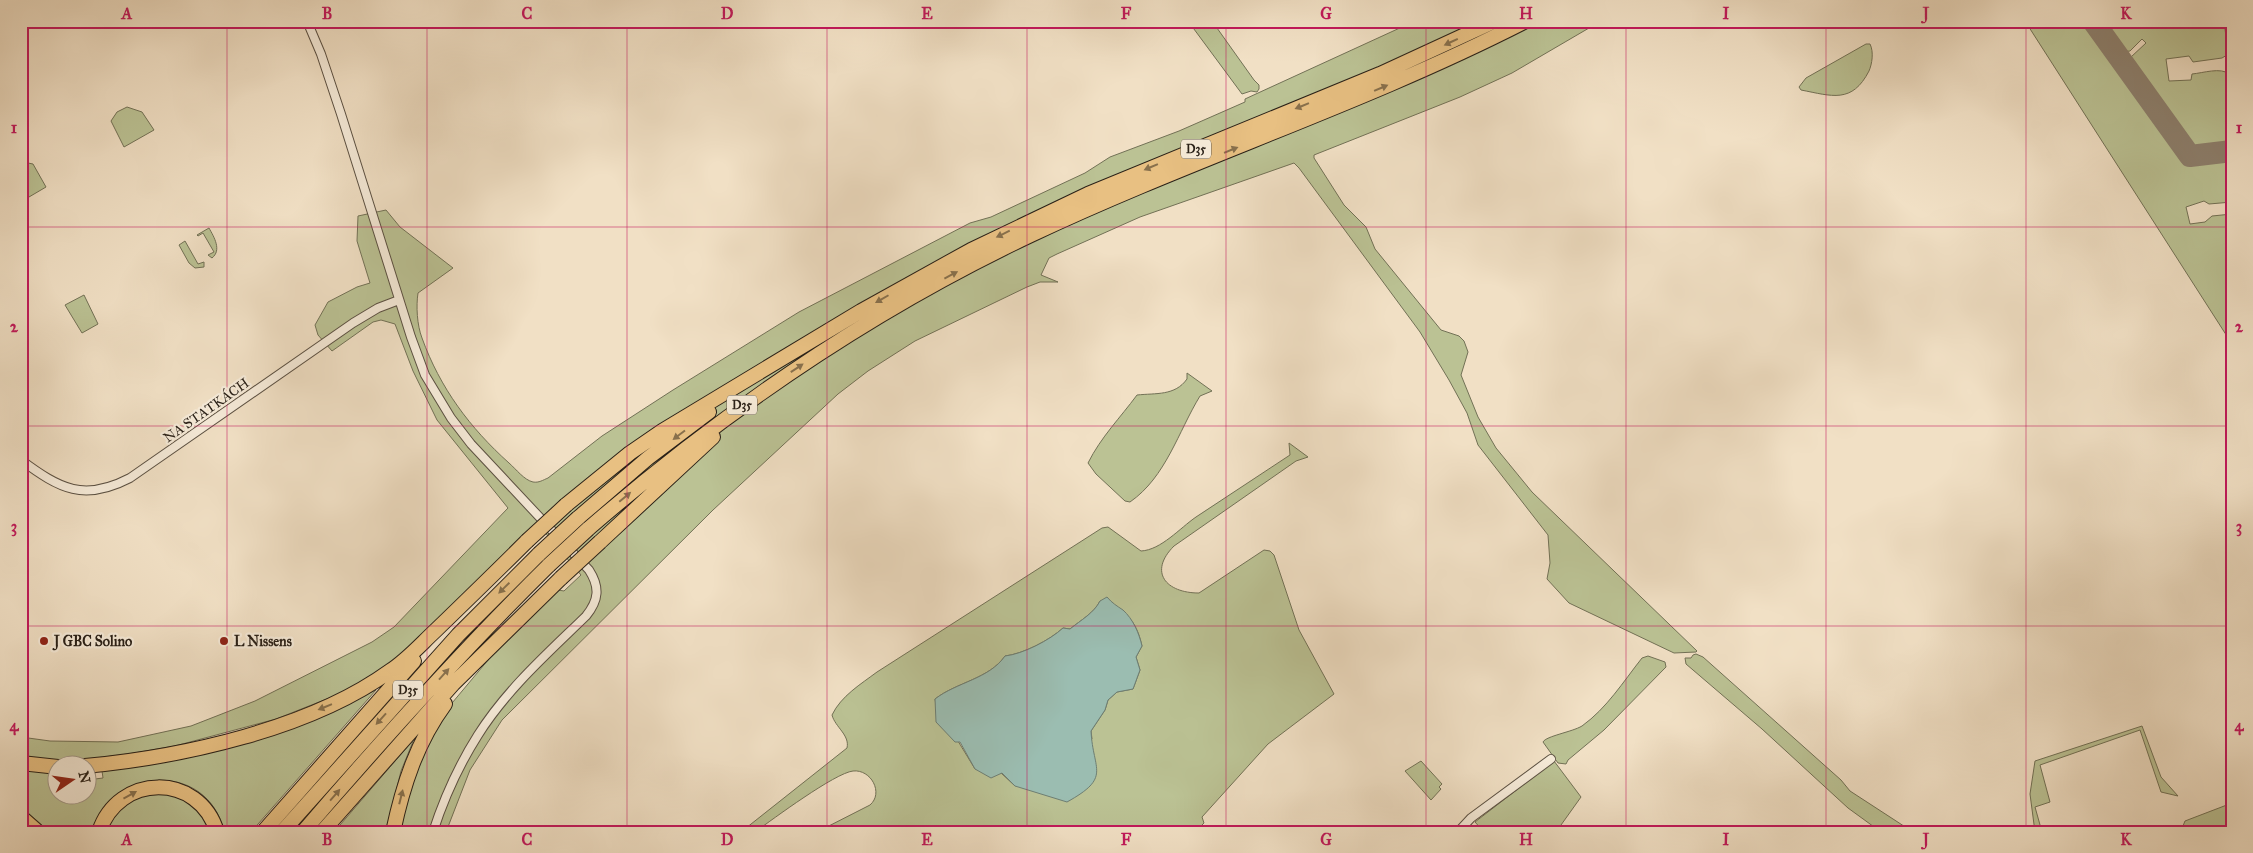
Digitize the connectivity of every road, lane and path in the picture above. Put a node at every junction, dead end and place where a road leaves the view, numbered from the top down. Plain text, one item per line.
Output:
1 (307, 21) edge
2 (1496, 21) edge
3 (1526, 21) edge
4 (399, 300) junction
5 (774, 365) junction
6 (768, 386) junction
7 (21, 460) edge
8 (462, 606) junction
9 (502, 636) junction
10 (1551, 759) dead end
11 (21, 763) edge
12 (48, 765) edge
13 (98, 765) edge
14 (21, 817) edge
15 (38, 832) edge
16 (99, 832) edge
17 (217, 832) edge
18 (263, 832) edge
19 (282, 832) edge
20 (304, 832) edge
21 (322, 832) edge
22 (394, 832) edge
23 (433, 832) edge
24 (1458, 832) edge

1 - 4 street
2 -> 5 highway, D35
6 -> 3 highway, D35
4 - 7 street, NA STATKÁCH
4 - 23 street
5 - 8 highway, bridge
5 -> 19 highway, D35, bridge
6 - 9 highway, bridge
20 -> 6 highway, D35, bridge
8 -> 13 highway
8 - 18 highway
9 - 21 highway
22 -> 9 highway
10 - 24 street
11 - 12 highway
14 - 15 highway
16 -> 17 highway

